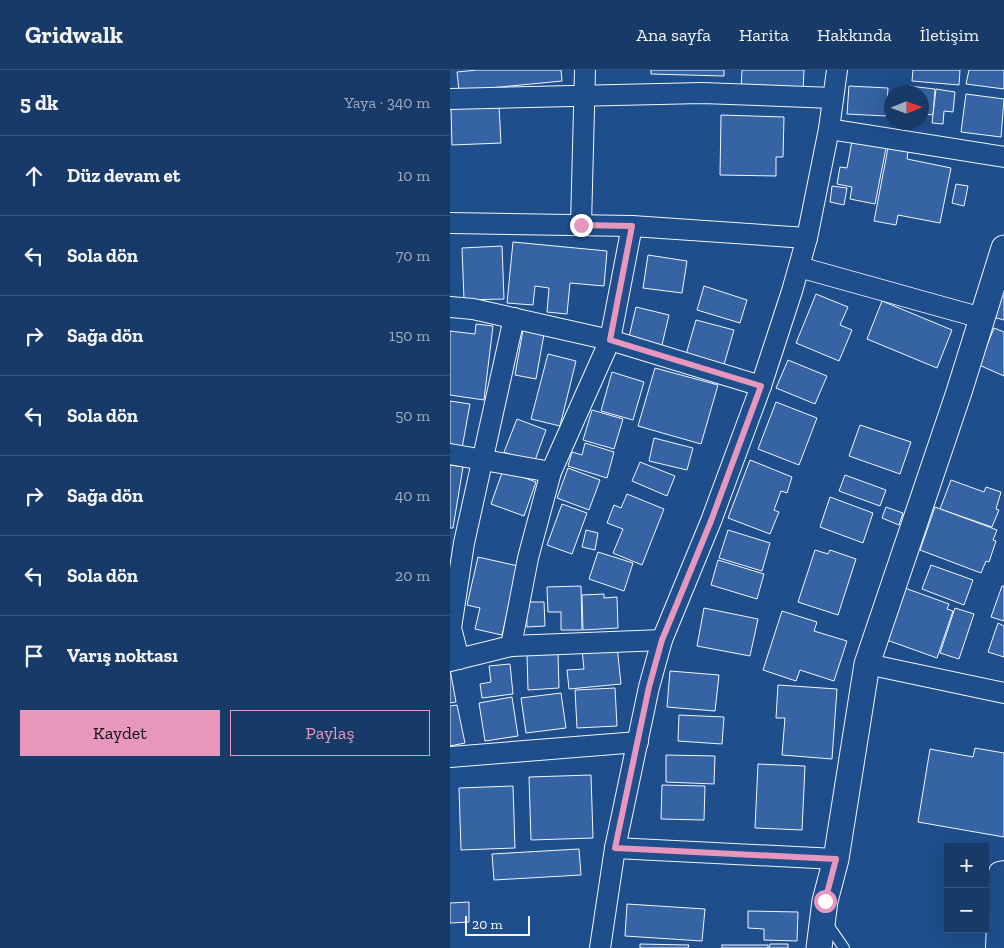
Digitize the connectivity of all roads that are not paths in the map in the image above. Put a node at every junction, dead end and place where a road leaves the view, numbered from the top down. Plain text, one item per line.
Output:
1 (585, 70) edge
2 (837, 70) edge
3 (584, 97) junction
4 (833, 98) junction
5 (450, 99) edge
6 (829, 129) junction
7 (1004, 157) edge
8 (450, 223) edge
9 (581, 225) junction
10 (632, 226) junction
11 (807, 238) junction
12 (1004, 248) edge
13 (799, 267) junction
14 (450, 307) edge
15 (514, 318) junction
16 (982, 318) junction
17 (610, 340) junction
18 (761, 386) junction
19 (450, 454) edge
20 (482, 459) junction
21 (551, 472) junction
22 (457, 541) edge
23 (451, 627) edge
24 (662, 640) junction
25 (511, 646) junction
26 (454, 660) edge
27 (867, 664) junction
28 (1004, 693) edge
29 (638, 742) junction
30 (450, 757) edge
31 (615, 848) junction
32 (836, 859) junction
33 (1004, 871) edge
34 (823, 917) junction
35 (598, 948) edge
36 (819, 948) edge
37 (844, 948) edge
38 (996, 948) edge

1 - 3 street
2 - 4 street
3 - 4 street
3 - 5 street
3 - 9 street
4 - 6 street
6 - 7 street
6 - 11 street
8 - 9 street
9 - 10 street
10 - 11 street
10 - 17 street
11 - 13 street
12 - 16 street
13 - 16 street
13 - 18 street
14 - 15 street
15 - 17 street
15 - 20 street
16 - 27 street
17 - 18 street
17 - 21 street
18 - 24 street
19 - 20 street
20 - 21 street
20 - 22 street
21 - 25 street
22 - 23 street
23 - 26 street
24 - 25 street
24 - 29 street
25 - 26 street
27 - 28 street
27 - 32 street
29 - 30 street
29 - 31 street
31 - 32 street
31 - 35 street
32 - 34 street
33 - 38 street
34 - 36 street
34 - 37 lane

